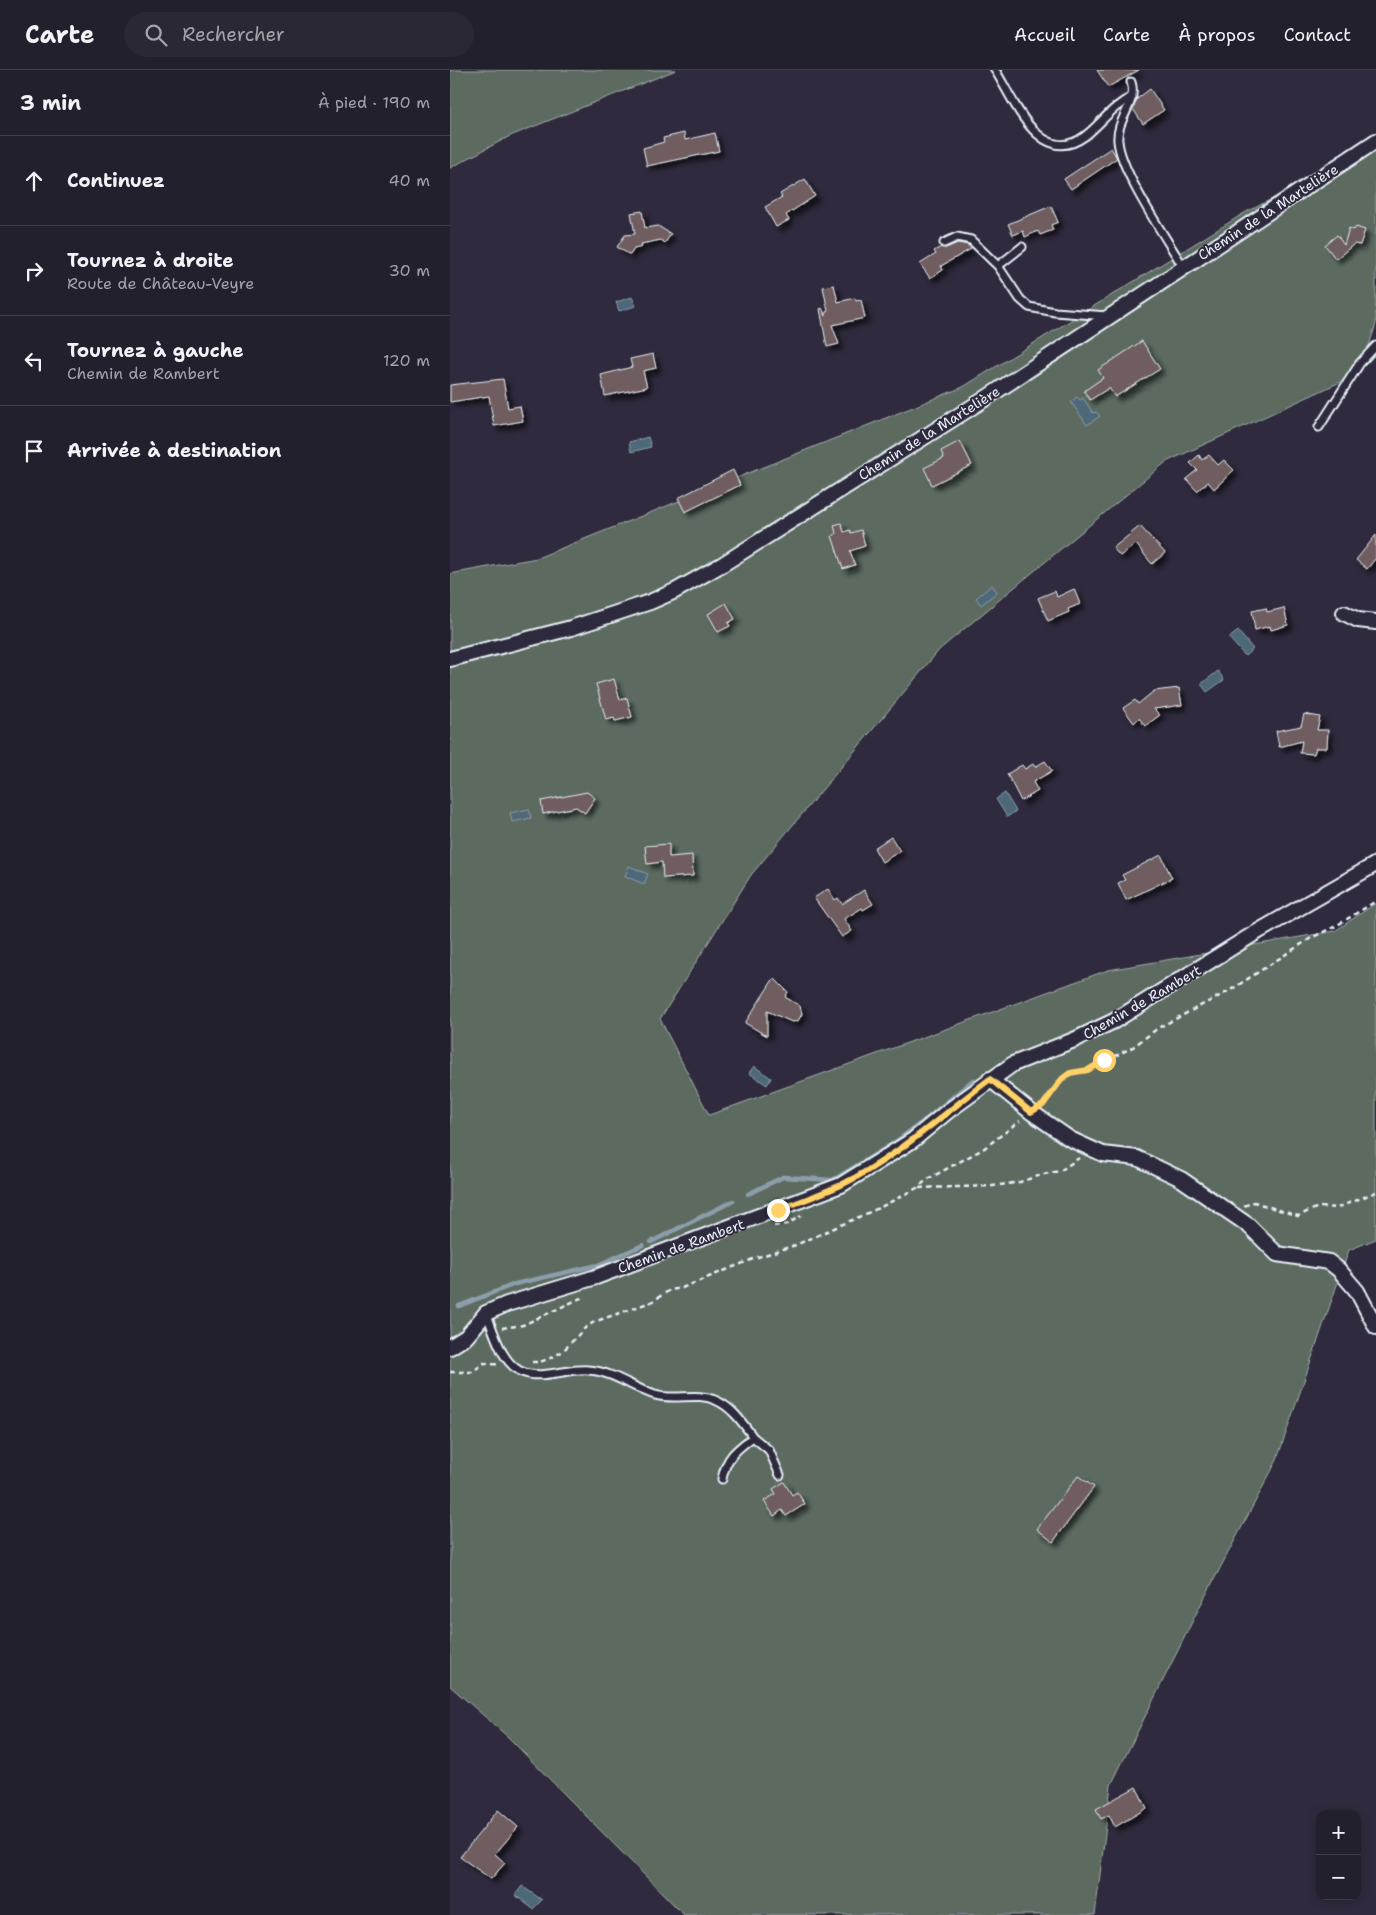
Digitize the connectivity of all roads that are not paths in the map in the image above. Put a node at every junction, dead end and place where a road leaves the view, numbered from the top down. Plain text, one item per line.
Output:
1 (995, 70) edge
2 (1131, 82) dead end
3 (1132, 97) junction
4 (1376, 141) edge
5 (944, 243) dead end
6 (1022, 248) dead end
7 (998, 266) junction
8 (1184, 268) junction
9 (1110, 317) junction
10 (1376, 346) edge
11 (1319, 427) dead end
12 (1344, 613) dead end
13 (1376, 622) edge
14 (450, 659) edge
15 (1376, 864) edge
16 (990, 1079) junction
17 (486, 1314) junction
18 (1376, 1327) edge
19 (450, 1347) edge
20 (753, 1437) junction
21 (780, 1475) dead end
22 (722, 1478) dead end

1 - 3 lane
2 - 3 lane
3 - 8 lane
4 - 8 street, Chemin de la Martelière
5 - 7 lane
6 - 7 lane
7 - 9 lane
8 - 9 street, Chemin de la Martelière
9 - 14 street, Chemin de la Martelière
10 - 11 lane
12 - 13 street
15 - 16 street, Chemin de Rambert
16 - 17 street, Chemin de Rambert
16 - 18 street
17 - 19 street, Chemin de Rambert
17 - 20 lane
20 - 21 lane
20 - 22 lane

